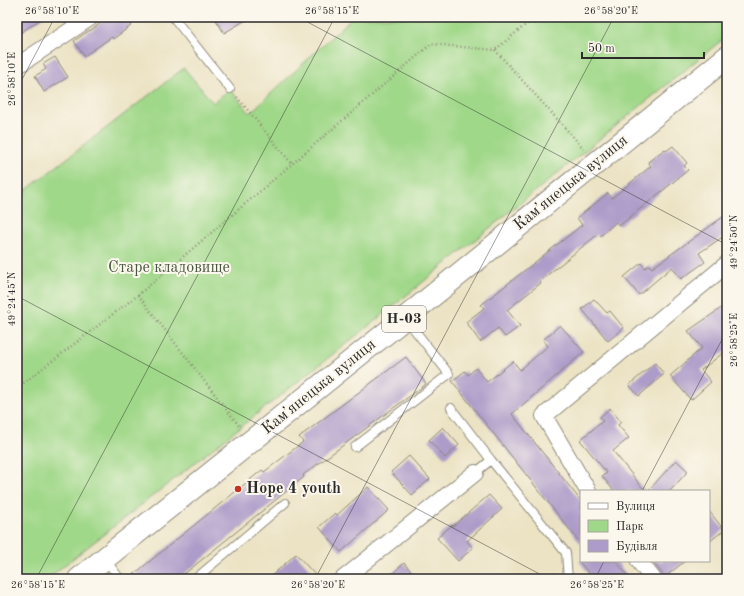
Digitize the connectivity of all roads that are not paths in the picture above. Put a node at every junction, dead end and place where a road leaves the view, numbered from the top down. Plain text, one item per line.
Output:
1 (91, 17) edge
2 (173, 17) edge
3 (727, 57) edge
4 (17, 66) edge
5 (230, 89) road end
6 (727, 264) edge
7 (405, 318) junction
8 (451, 408) dead end
9 (355, 448) dead end
10 (491, 460) junction
11 (475, 473) joint
12 (587, 490) edge
13 (285, 503) dead end
14 (105, 558) junction
15 (640, 562) edge
16 (78, 579) edge
17 (120, 579) edge
18 (195, 579) edge
19 (343, 579) edge
20 (568, 579) edge
21 (653, 579) edge

1 - 4 street
2 - 5 lane
3 - 7 main road, Камʼянецька вулиця / Н-03
6 - 12 street
7 - 9 lane
7 - 14 main road, Камʼянецька вулиця / Н-03
8 - 10 lane
10 - 11 lane
10 - 20 lane
11 - 19 street
13 - 18 lane
14 - 16 main road, Камʼянецька вулиця / Н-03
14 - 17 lane
15 - 21 street

